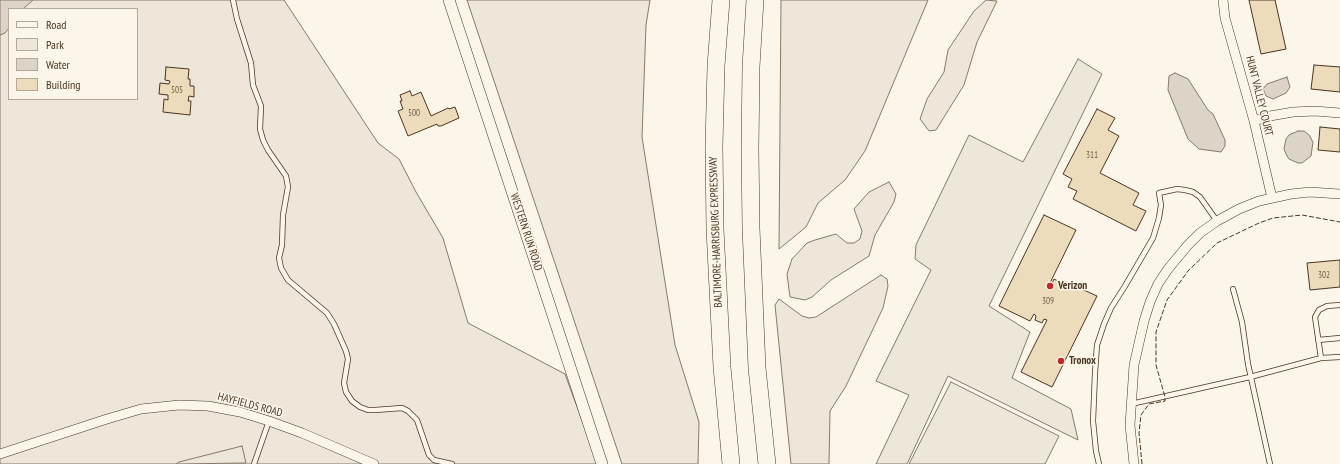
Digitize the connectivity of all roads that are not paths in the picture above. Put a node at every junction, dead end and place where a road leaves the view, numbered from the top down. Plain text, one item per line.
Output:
1 (233, 0) edge
2 (449, 0) edge
3 (721, 0) edge
4 (755, 0) edge
5 (1223, 0) edge
6 (1340, 113) edge
7 (1254, 121) junction
8 (1340, 194) edge
9 (1272, 198) junction
10 (1217, 221) junction
11 (1233, 289) dead end
12 (1340, 304) edge
13 (1340, 338) edge
14 (1318, 340) junction
15 (1340, 357) edge
16 (1321, 358) junction
17 (1250, 377) junction
18 (1131, 404) junction
19 (269, 421) junction
20 (0, 454) edge
21 (254, 464) edge
22 (374, 464) edge
23 (452, 464) edge
24 (602, 464) edge
25 (731, 464) edge
26 (767, 464) edge
27 (1099, 464) edge
28 (1134, 464) edge
29 (1270, 464) edge

1 - 23 lane
2 - 24 street, WESTERN RUN ROAD
3 - 25 highway, BALTIMORE-HARRISBURG EXPRESSWAY
4 - 26 highway
5 - 7 street, HUNT VALLEY COURT
6 - 7 street
7 - 9 street, HUNT VALLEY COURT
8 - 9 street
9 - 10 street
10 - 18 street
10 - 27 lane
11 - 17 lane
12 - 14 lane
13 - 14 lane
14 - 16 lane
15 - 16 lane
16 - 17 lane
17 - 18 lane
17 - 29 lane
18 - 28 street
19 - 20 street, HAYFIELDS ROAD
19 - 21 lane
19 - 22 street, HAYFIELDS ROAD

